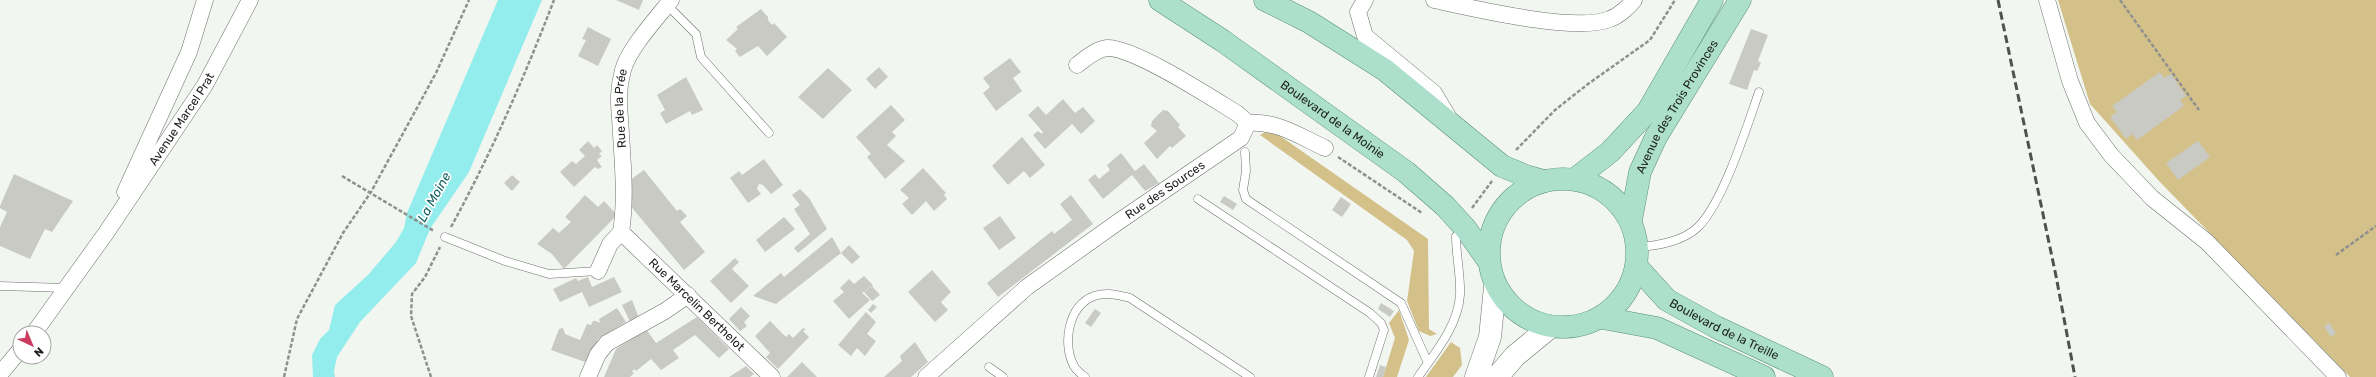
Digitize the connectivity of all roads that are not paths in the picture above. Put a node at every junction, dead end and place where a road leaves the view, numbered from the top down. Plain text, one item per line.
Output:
1 (205, 0) edge
2 (250, 0) edge
3 (1160, 0) edge
4 (1265, 0) edge
5 (1365, 0) edge
6 (1434, 0) edge
7 (1634, 0) edge
8 (1712, 0) edge
9 (1740, 0) edge
10 (2047, 0) edge
11 (669, 3) edge
12 (1077, 65) dead end
13 (1759, 92) dead end
14 (1452, 122) junction
15 (1248, 124) junction
16 (769, 133) dead end
17 (1325, 148) dead end
18 (1245, 152) dead end
19 (1575, 179) junction
20 (1544, 181) junction
21 (1198, 199) dead end
22 (1631, 220) junction
23 (1466, 229) junction
24 (621, 232) junction
25 (106, 234) junction
26 (445, 237) road end
27 (1638, 257) junction
28 (1487, 259) junction
29 (598, 271) joint
30 (0, 286) edge
31 (1495, 287) junction
32 (67, 288) junction
33 (688, 296) junction
34 (1603, 318) junction
35 (40, 325) edge
36 (1549, 328) junction
37 (12, 360) edge
38 (1428, 363) junction
39 (989, 367) dead end
40 (0, 374) edge
41 (588, 377) edge
42 (772, 377) edge
43 (926, 377) edge
44 (1003, 377) edge
45 (1084, 377) edge
46 (1250, 377) edge
47 (1369, 377) edge
48 (1418, 377) edge
49 (1476, 377) edge
50 (1497, 377) edge
51 (1764, 377) edge
52 (1822, 377) edge
53 (2338, 377) edge

1 - 25 street, Avenue Marcel Prat
2 - 25 street, Avenue Marcel Prat
3 - 23 main road, Boulevard de la Moinie
4 - 14 main road
5 - 14 street
6 - 7 street
8 - 19 main road, Avenue des Trois Provinces
9 - 22 main road, Avenue des Trois Provinces
10 - 53 street
11 - 16 lane
11 - 24 street, Rue de la Prée
12 - 15 street
13 - 27 lane
14 - 20 main road
15 - 17 street
15 - 43 street, Rue des Sources
18 - 38 lane
19 - 20 main road
19 - 22 main road
20 - 28 main road
21 - 47 lane
22 - 27 main road
23 - 28 main road, Boulevard de la Moinie
23 - 38 lane
24 - 29 street
24 - 33 street, Rue Marcelin Berthelot
25 - 32 street, Avenue Marcel Prat
26 - 29 lane
27 - 34 main road
27 - 52 main road, Boulevard de la Treille
28 - 31 main road
30 - 32 lane
31 - 36 main road
31 - 49 main road
32 - 35 street, Avenue Marcel Prat
33 - 41 street
33 - 42 street, Rue Marcelin Berthelot
34 - 36 main road
34 - 51 main road, Boulevard de la Treille
36 - 50 main road
37 - 40 street
38 - 48 lane
39 - 44 lane
45 - 46 lane

